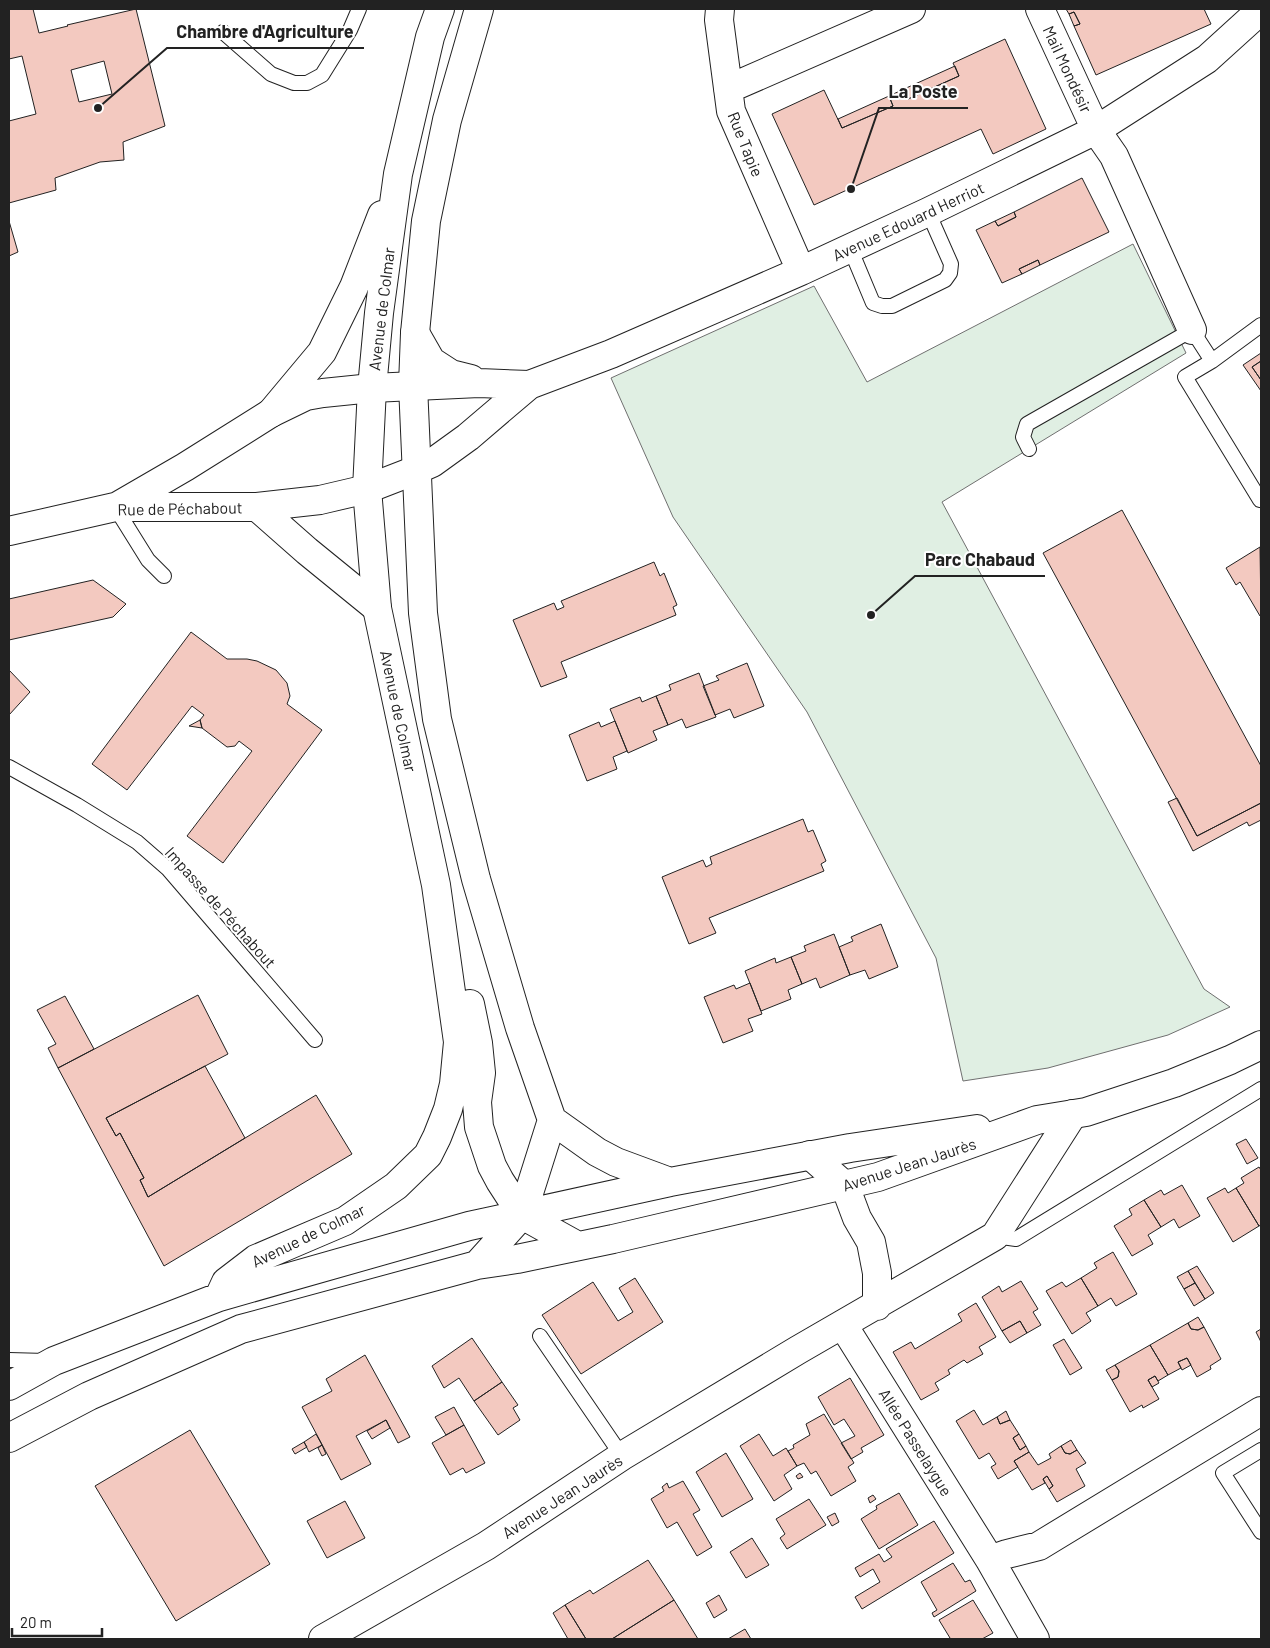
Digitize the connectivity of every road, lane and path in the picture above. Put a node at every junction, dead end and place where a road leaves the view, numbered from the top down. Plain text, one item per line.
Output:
1 (359, 9) edge
2 (440, 9) edge
3 (479, 9) edge
4 (720, 9) edge
5 (911, 9) edge
6 (1040, 9) edge
7 (1261, 10) edge
8 (868, 17) edge
9 (224, 32) dead end
10 (728, 88) junction
11 (1096, 130) junction
12 (398, 174) junction
13 (928, 212) junction
14 (850, 248) junction
15 (801, 271) junction
16 (1261, 325) edge
17 (1192, 330) junction
18 (415, 334) junction
19 (1212, 361) junction
20 (479, 383) junction
21 (414, 385) junction
22 (529, 385) junction
23 (372, 388) junction
24 (271, 413) junction
25 (1029, 449) dead end
26 (416, 470) junction
27 (367, 489) junction
28 (1260, 500) edge
29 (115, 507) junction
30 (257, 507) junction
31 (9, 531) edge
32 (164, 576) dead end
33 (377, 608) junction
34 (9, 767) edge
35 (436, 885) junction
36 (315, 1040) dead end
37 (1261, 1045) edge
38 (1261, 1090) edge
39 (1073, 1114) junction
40 (552, 1120) junction
41 (1037, 1120) junction
42 (810, 1155) junction
43 (670, 1182) junction
44 (845, 1186) junction
45 (522, 1215) junction
46 (995, 1236) junction
47 (578, 1246) junction
48 (477, 1265) junction
49 (219, 1297) junction
50 (877, 1306) junction
51 (843, 1325) junction
52 (540, 1336) dead end
53 (9, 1360) edge
54 (54, 1361) junction
55 (9, 1386) edge
56 (1261, 1411) edge
57 (9, 1438) edge
58 (1261, 1450) edge
59 (622, 1456) junction
60 (1261, 1532) edge
61 (990, 1560) junction
62 (1031, 1638) edge
63 (323, 1639) edge

1 - 9 lane
2 - 12 main road, Avenue de Colmar
3 - 18 main road
4 - 10 main road, Rue Tapie
5 - 8 main road
6 - 11 main road, Mail Mondésir
7 - 11 main road, Avenue Edouard Herriot
8 - 10 main road
10 - 15 main road, Rue Tapie
11 - 13 main road, Avenue Edouard Herriot
11 - 17 main road, Mail Mondésir
12 - 23 main road, Avenue de Colmar
12 - 24 main road
13 - 14 main road, Avenue Edouard Herriot
13 - 14 lane
14 - 15 main road, Avenue Edouard Herriot
15 - 22 main road, Avenue Edouard Herriot
16 - 19 lane
17 - 19 lane
17 - 25 lane
18 - 20 main road
18 - 21 main road
19 - 28 lane
20 - 21 main road
20 - 22 main road
21 - 23 main road
21 - 26 main road
22 - 26 main road
23 - 24 main road
23 - 27 main road, Avenue de Colmar
24 - 29 main road
26 - 27 main road
26 - 40 main road
27 - 30 main road
27 - 33 main road, Avenue de Colmar
29 - 30 main road, Rue de Péchabout
29 - 31 main road, Rue de Péchabout
29 - 32 lane
30 - 33 main road, Rue de Péchabout
33 - 35 main road, Avenue de Colmar
34 - 36 lane, Impasse de Péchabout
35 - 45 main road
35 - 49 main road, Avenue de Colmar
37 - 39 main road, Avenue Jean Jaurès
38 - 46 lane
39 - 41 main road, Avenue Jean Jaurès
39 - 46 main road
40 - 43 main road
40 - 45 main road
41 - 42 main road
41 - 44 main road, Avenue Jean Jaurès
42 - 43 main road
42 - 44 main road
43 - 45 main road
44 - 47 main road, Avenue Jean Jaurès
44 - 50 main road
45 - 47 main road
45 - 48 main road
45 - 49 main road
46 - 50 main road, Avenue Jean Jaurès
47 - 48 main road, Avenue Jean Jaurès
48 - 57 main road, Avenue Jean Jaurès
49 - 54 main road
50 - 51 main road, Avenue Jean Jaurès
51 - 59 main road, Avenue Jean Jaurès
51 - 61 main road, Allée Passelaygue
52 - 59 lane
53 - 54 lane
54 - 55 main road
56 - 61 main road
58 - 60 lane
59 - 63 main road, Avenue Jean Jaurès
61 - 62 main road, Allée Passelaygue

